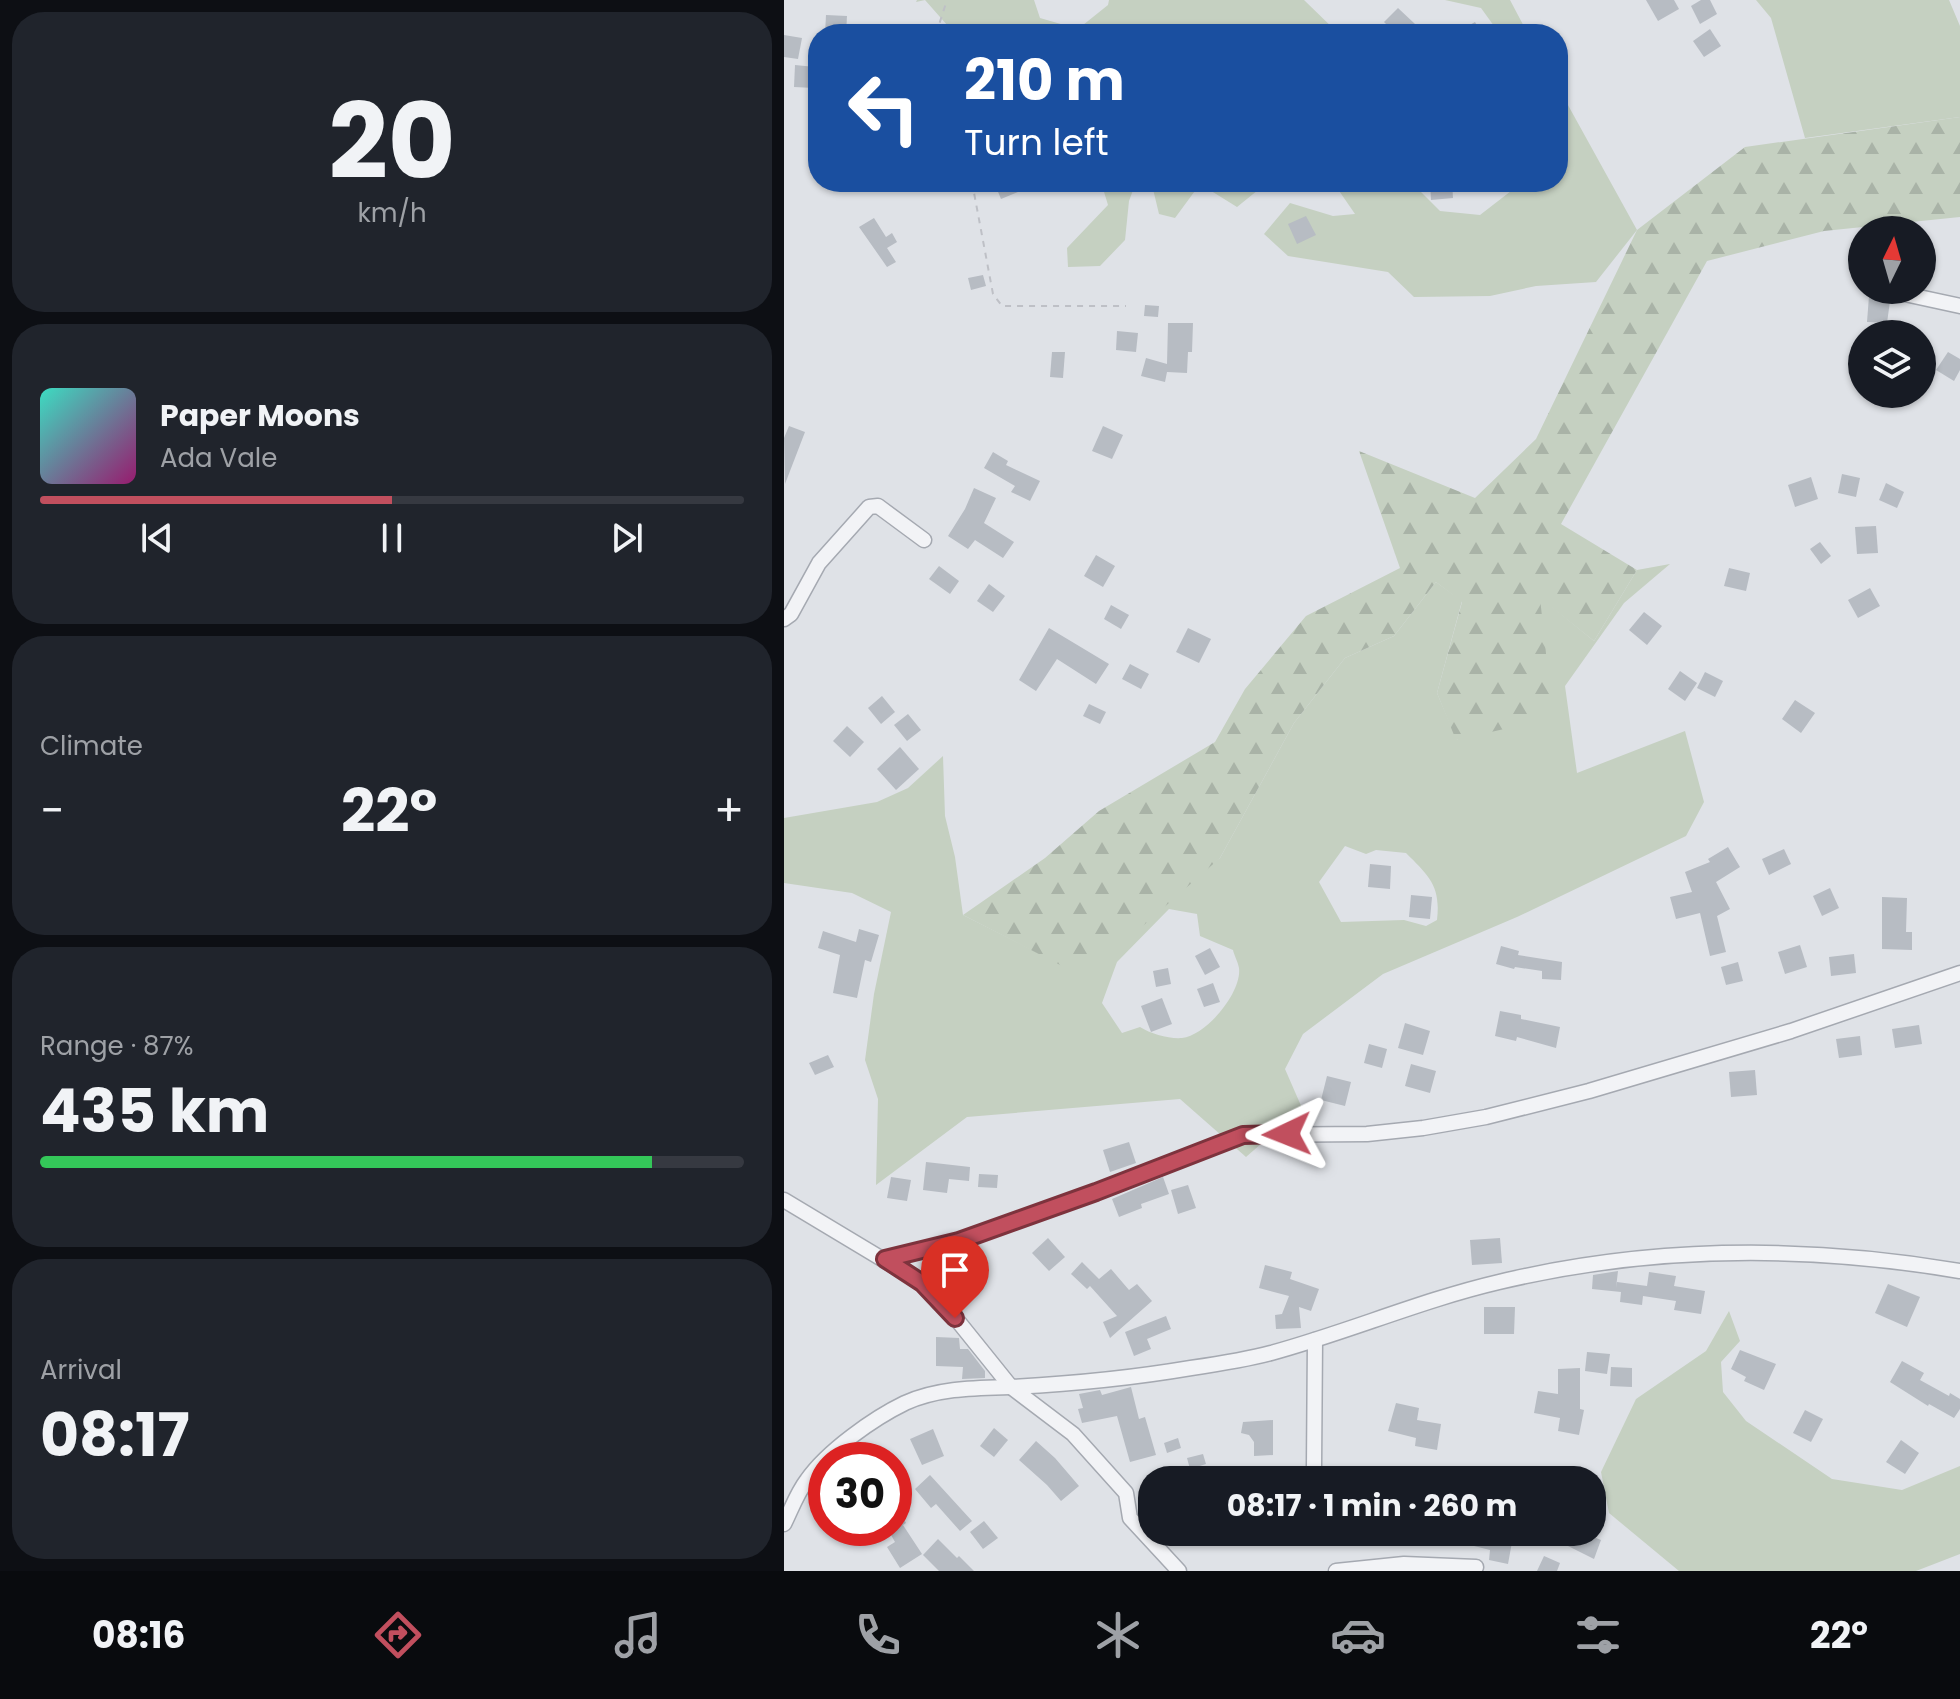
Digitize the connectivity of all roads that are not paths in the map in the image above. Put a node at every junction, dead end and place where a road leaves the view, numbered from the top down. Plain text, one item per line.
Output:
1 (1936, 301) edge
2 (1960, 306) edge
3 (924, 540) dead end
4 (784, 619) edge
5 (1960, 973) edge
6 (784, 1200) edge
7 (885, 1259) junction
8 (1960, 1271) edge
9 (1315, 1340) junction
10 (1011, 1387) junction
11 (1314, 1466) dead end
12 (784, 1524) edge
13 (1476, 1567) dead end
14 (1179, 1571) edge
15 (1336, 1571) edge

1 - 2 street
3 - 4 street
5 - 7 street
6 - 7 street
7 - 10 street
8 - 9 street
9 - 10 street
9 - 11 street
10 - 12 street
10 - 14 street
13 - 15 street

